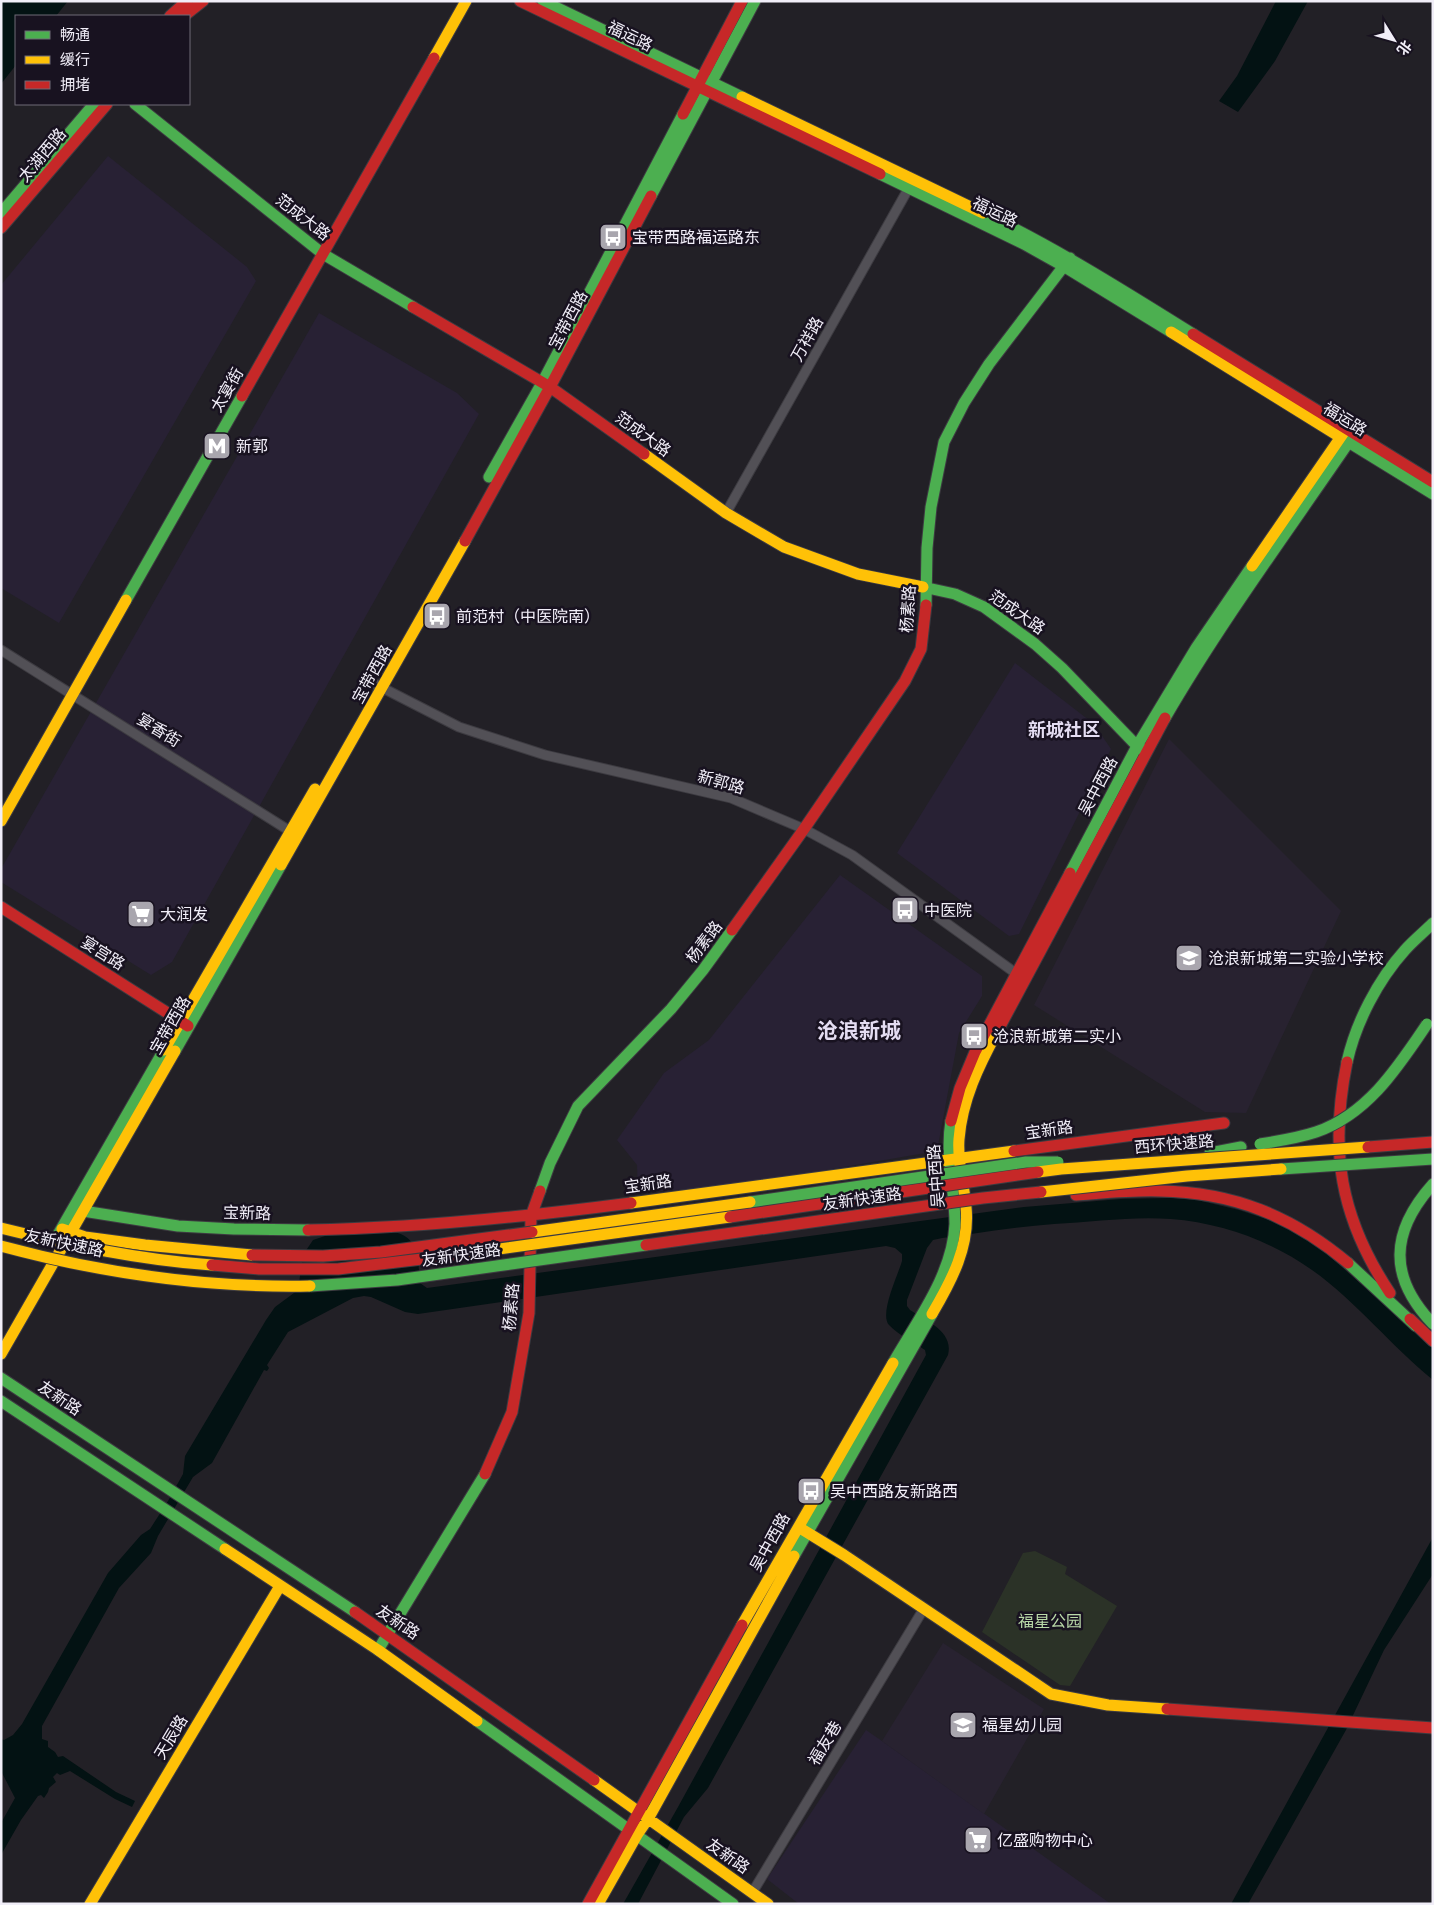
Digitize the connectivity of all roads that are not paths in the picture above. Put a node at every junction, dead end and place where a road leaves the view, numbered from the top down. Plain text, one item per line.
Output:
1 (187, 1) edge
2 (202, 1) edge
3 (466, 1) edge
4 (520, 1) edge
5 (543, 1) edge
6 (742, 1) edge
7 (755, 1) edge
8 (171, 15) edge
9 (185, 15) edge
10 (705, 85) junction
11 (93, 105) edge
12 (106, 105) edge
13 (136, 105) edge
14 (912, 183) junction
15 (1, 213) edge
16 (1, 228) edge
17 (324, 254) junction
18 (1068, 262) junction
19 (546, 385) junction
20 (1348, 435) junction
21 (1433, 482) edge
22 (1433, 494) edge
23 (726, 513) junction
24 (926, 587) junction
25 (1, 650) edge
26 (379, 687) junction
27 (74, 694) junction
28 (1141, 748) junction
29 (1, 821) edge
30 (804, 829) junction
31 (295, 834) junction
32 (1, 907) edge
33 (1433, 923) edge
34 (1021, 978) junction
35 (1433, 1016) edge
36 (184, 1024) junction
37 (1224, 1122) dead end
38 (1433, 1142) edge
39 (1241, 1147) junction
40 (1185, 1159) junction
41 (1433, 1159) edge
42 (954, 1160) junction
43 (1061, 1170) junction
44 (968, 1171) junction
45 (1433, 1184) edge
46 (918, 1190) joint
47 (983, 1198) junction
48 (925, 1207) joint
49 (79, 1209) junction
50 (961, 1210) junction
51 (532, 1216) junction
52 (1, 1228) edge
53 (66, 1231) junction
54 (1, 1246) edge
55 (927, 1313) junction
56 (1433, 1324) edge
57 (1416, 1326) junction
58 (1, 1336) edge
59 (1433, 1341) edge
60 (1, 1354) edge
61 (1, 1378) edge
62 (1, 1400) edge
63 (802, 1529) junction
64 (280, 1586) junction
65 (923, 1610) junction
66 (388, 1634) junction
67 (378, 1650) junction
68 (1433, 1728) edge
69 (643, 1816) junction
70 (633, 1832) junction
71 (752, 1893) junction
72 (90, 1904) edge
73 (588, 1904) edge
74 (598, 1904) edge
75 (733, 1904) edge
76 (768, 1904) edge

1 - 8 main road
2 - 9 main road
3 - 17 main road, 太宴街
4 - 10 main road, 福运路
5 - 10 main road, 福运路
6 - 10 main road, 宝带西路
7 - 10 main road, 宝带西路
10 - 14 main road, 福运路
10 - 19 main road, 宝带西路
11 - 15 main road, 太湖西路
12 - 16 main road, 太湖西路
13 - 17 main road, 范成大路
14 - 18 main road, 福运路
14 - 23 street, 万祥路
17 - 19 main road, 范成大路
17 - 27 main road, 太宴街
18 - 20 main road, 福运路
18 - 24 main road, 杨素路
19 - 23 main road, 范成大路
19 - 26 main road, 宝带西路
20 - 21 main road, 福运路
20 - 22 main road, 福运路
20 - 28 main road, 吴中西路
23 - 24 main road, 范成大路
24 - 28 main road, 范成大路
24 - 30 main road, 杨素路
25 - 27 street, 宴香街
26 - 30 street, 新郭路
26 - 31 main road, 宝带西路
27 - 29 main road, 太宴街
27 - 31 street, 宴香街
28 - 34 main road, 吴中西路
30 - 34 street, 新郭路
30 - 51 main road, 杨素路
31 - 36 main road, 宝带西路
32 - 36 main road, 宴宫路
33 - 57 main road, bridge
34 - 42 main road, 吴中西路
35 - 39 main road, bridge
36 - 49 main road, 宝带西路
37 - 42 main road, 宝新路
38 - 40 main road, 西环快速路, bridge
39 - 40 main road, bridge
39 - 44 main road, bridge
40 - 43 main road, 西环快速路, bridge
41 - 47 main road, 西环快速路, bridge
42 - 50 main road, 吴中西路
42 - 51 main road, 宝新路
43 - 44 main road, bridge
43 - 46 main road, 西环快速路, bridge
44 - 53 main road, bridge
45 - 56 main road
46 - 52 main road, 友新快速路, bridge
47 - 48 main road, 西环快速路, bridge
47 - 57 main road, bridge
48 - 54 main road, 友新快速路, bridge
49 - 51 main road, 宝新路
49 - 53 main road, 宝带西路
50 - 55 main road, 吴中西路
50 - 55 main road, 吴中西路
51 - 66 main road, 杨素路
53 - 58 main road, 宝带西路
53 - 60 main road, 宝带西路
55 - 63 main road, 吴中西路
57 - 59 main road
61 - 66 main road, 友新路
62 - 64 main road
63 - 65 main road
63 - 69 main road, 吴中西路
64 - 67 main road
64 - 72 main road, 天辰路
65 - 68 main road
65 - 71 street, 福友巷
66 - 67 main road, 杨素路
66 - 69 main road, 友新路
67 - 70 main road
69 - 70 main road, 吴中西路
69 - 71 main road, 友新路
70 - 73 main road, 吴中西路
70 - 74 main road, 吴中西路
70 - 75 main road
71 - 76 main road, 友新路

